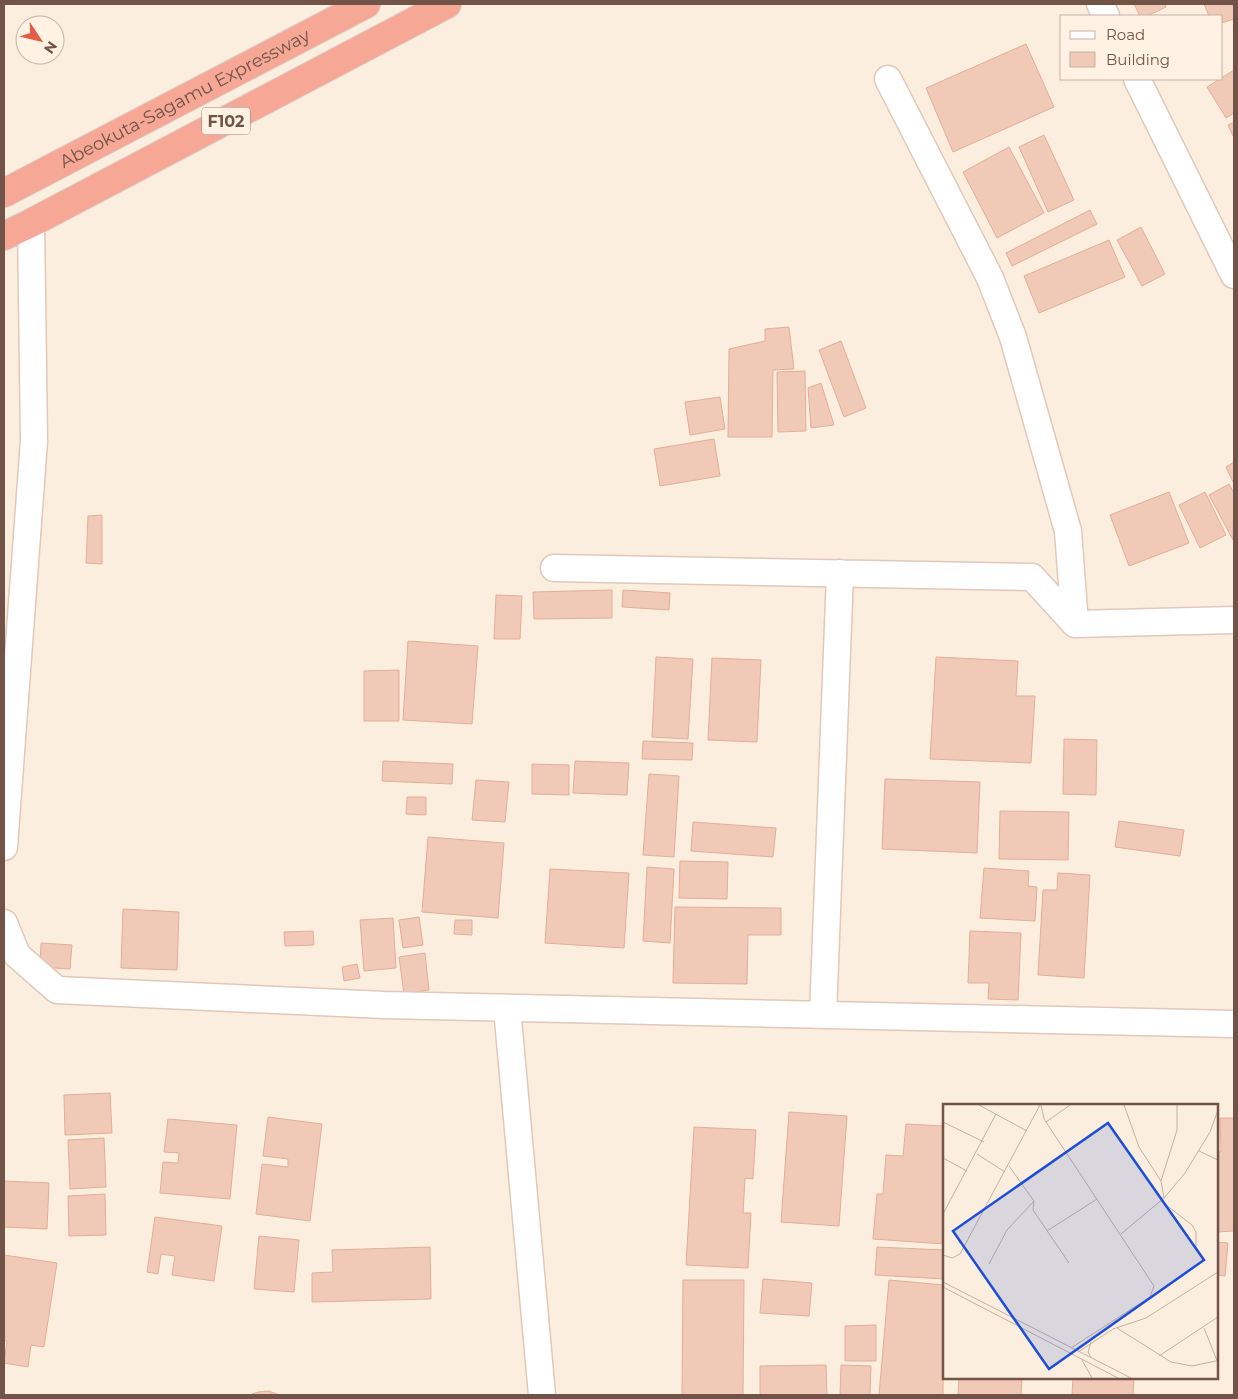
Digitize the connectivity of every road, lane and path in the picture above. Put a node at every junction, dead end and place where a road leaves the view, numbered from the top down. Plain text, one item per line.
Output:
1 (366, 4) edge
2 (447, 4) edge
3 (888, 79) dead end
4 (1137, 80) edge
5 (4, 193) edge
6 (31, 223) junction
7 (4, 236) edge
8 (1234, 275) edge
9 (554, 568) dead end
10 (840, 573) junction
11 (1234, 620) edge
12 (1075, 624) junction
13 (4, 847) edge
14 (4, 923) edge
15 (508, 1008) junction
16 (823, 1015) junction
17 (1234, 1024) edge
18 (535, 1393) edge

1 - 5 highway, Abeokuta-Sagamu Expressway / F102
2 - 6 highway, F102
3 - 12 street
4 - 8 street
6 - 7 highway, F102
6 - 13 street
9 - 10 street
10 - 12 street
10 - 16 street
11 - 12 street
14 - 15 street
15 - 16 street
15 - 18 street
16 - 17 street

